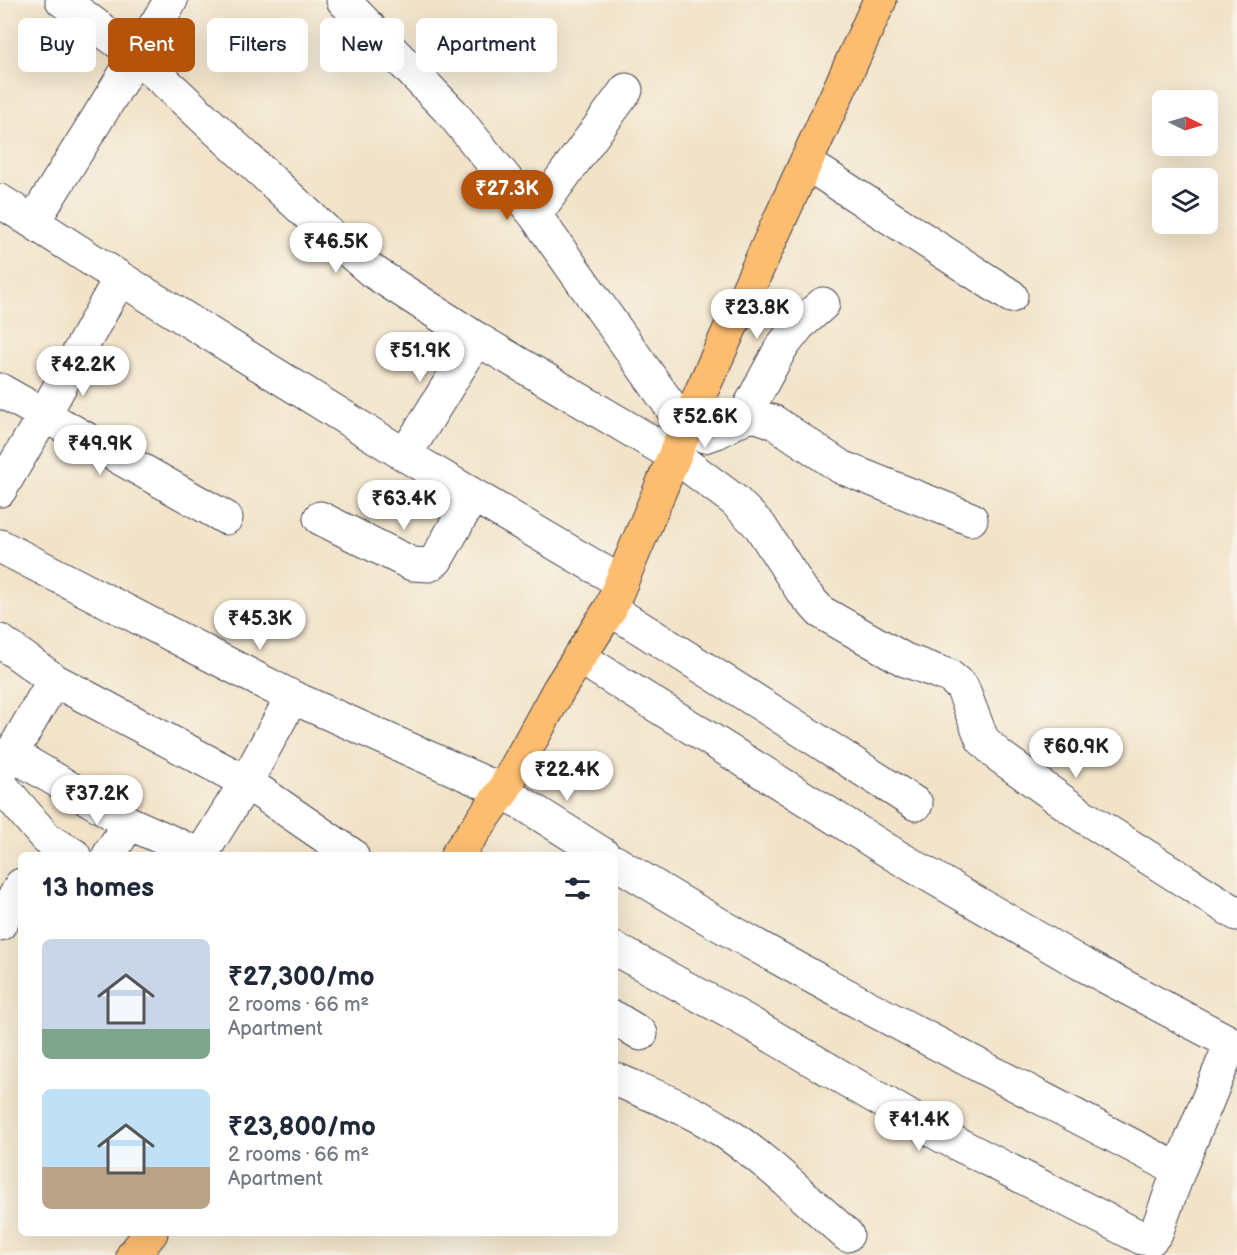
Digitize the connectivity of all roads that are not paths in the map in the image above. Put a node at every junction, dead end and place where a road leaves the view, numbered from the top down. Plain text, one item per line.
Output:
1 (62, 0) edge
2 (171, 0) edge
3 (343, 0) edge
4 (880, 0) edge
5 (160, 18) edge
6 (108, 34) edge
7 (127, 72) edge
8 (154, 72) edge
9 (626, 90) dead end
10 (806, 163) junction
11 (0, 201) edge
12 (535, 215) junction
13 (33, 222) junction
14 (120, 278) junction
15 (1011, 296) dead end
16 (823, 304) dead end
17 (477, 339) junction
18 (0, 390) edge
19 (45, 415) junction
20 (744, 417) junction
21 (680, 442) junction
22 (405, 455) junction
23 (0, 490) edge
24 (473, 495) junction
25 (226, 518) dead end
26 (320, 518) dead end
27 (971, 519) dead end
28 (0, 546) edge
29 (615, 595) junction
30 (0, 641) edge
31 (579, 657) junction
32 (54, 680) junction
33 (292, 697) junction
34 (6, 764) edge
35 (246, 782) junction
36 (0, 784) edge
37 (503, 791) junction
38 (916, 804) dead end
39 (129, 823) junction
40 (42, 847) edge
41 (62, 852) edge
42 (111, 852) edge
43 (193, 852) edge
44 (202, 852) edge
45 (348, 852) edge
46 (459, 852) edge
47 (599, 852) edge
48 (618, 864) edge
49 (18, 891) edge
50 (1237, 914) edge
51 (0, 924) edge
52 (618, 951) edge
53 (1234, 1037) edge
54 (618, 1080) edge
55 (1179, 1170) junction
56 (847, 1235) dead end
57 (149, 1236) edge
58 (133, 1255) edge

1 - 6 street
2 - 5 street
3 - 12 street
4 - 10 main road
7 - 13 street
8 - 17 street
9 - 12 street
10 - 15 street
10 - 21 main road
11 - 13 street
12 - 21 street
13 - 14 street
14 - 19 street
14 - 22 street
16 - 20 street
17 - 21 street
17 - 22 street
18 - 19 street
19 - 23 street
19 - 25 street
20 - 21 street
20 - 27 street
21 - 29 main road
21 - 50 street
22 - 24 street
24 - 26 street
24 - 29 street
28 - 33 street
29 - 31 main road
29 - 38 street
30 - 32 street
31 - 37 main road
31 - 53 street
32 - 34 street
32 - 35 street
33 - 35 street
33 - 37 street
34 - 39 street
35 - 44 street
35 - 45 street
36 - 40 street
37 - 46 main road
37 - 47 street
39 - 42 street
39 - 43 street
40 - 41 street
48 - 55 street
49 - 51 street
52 - 55 street
53 - 55 street
54 - 56 street
57 - 58 main road

